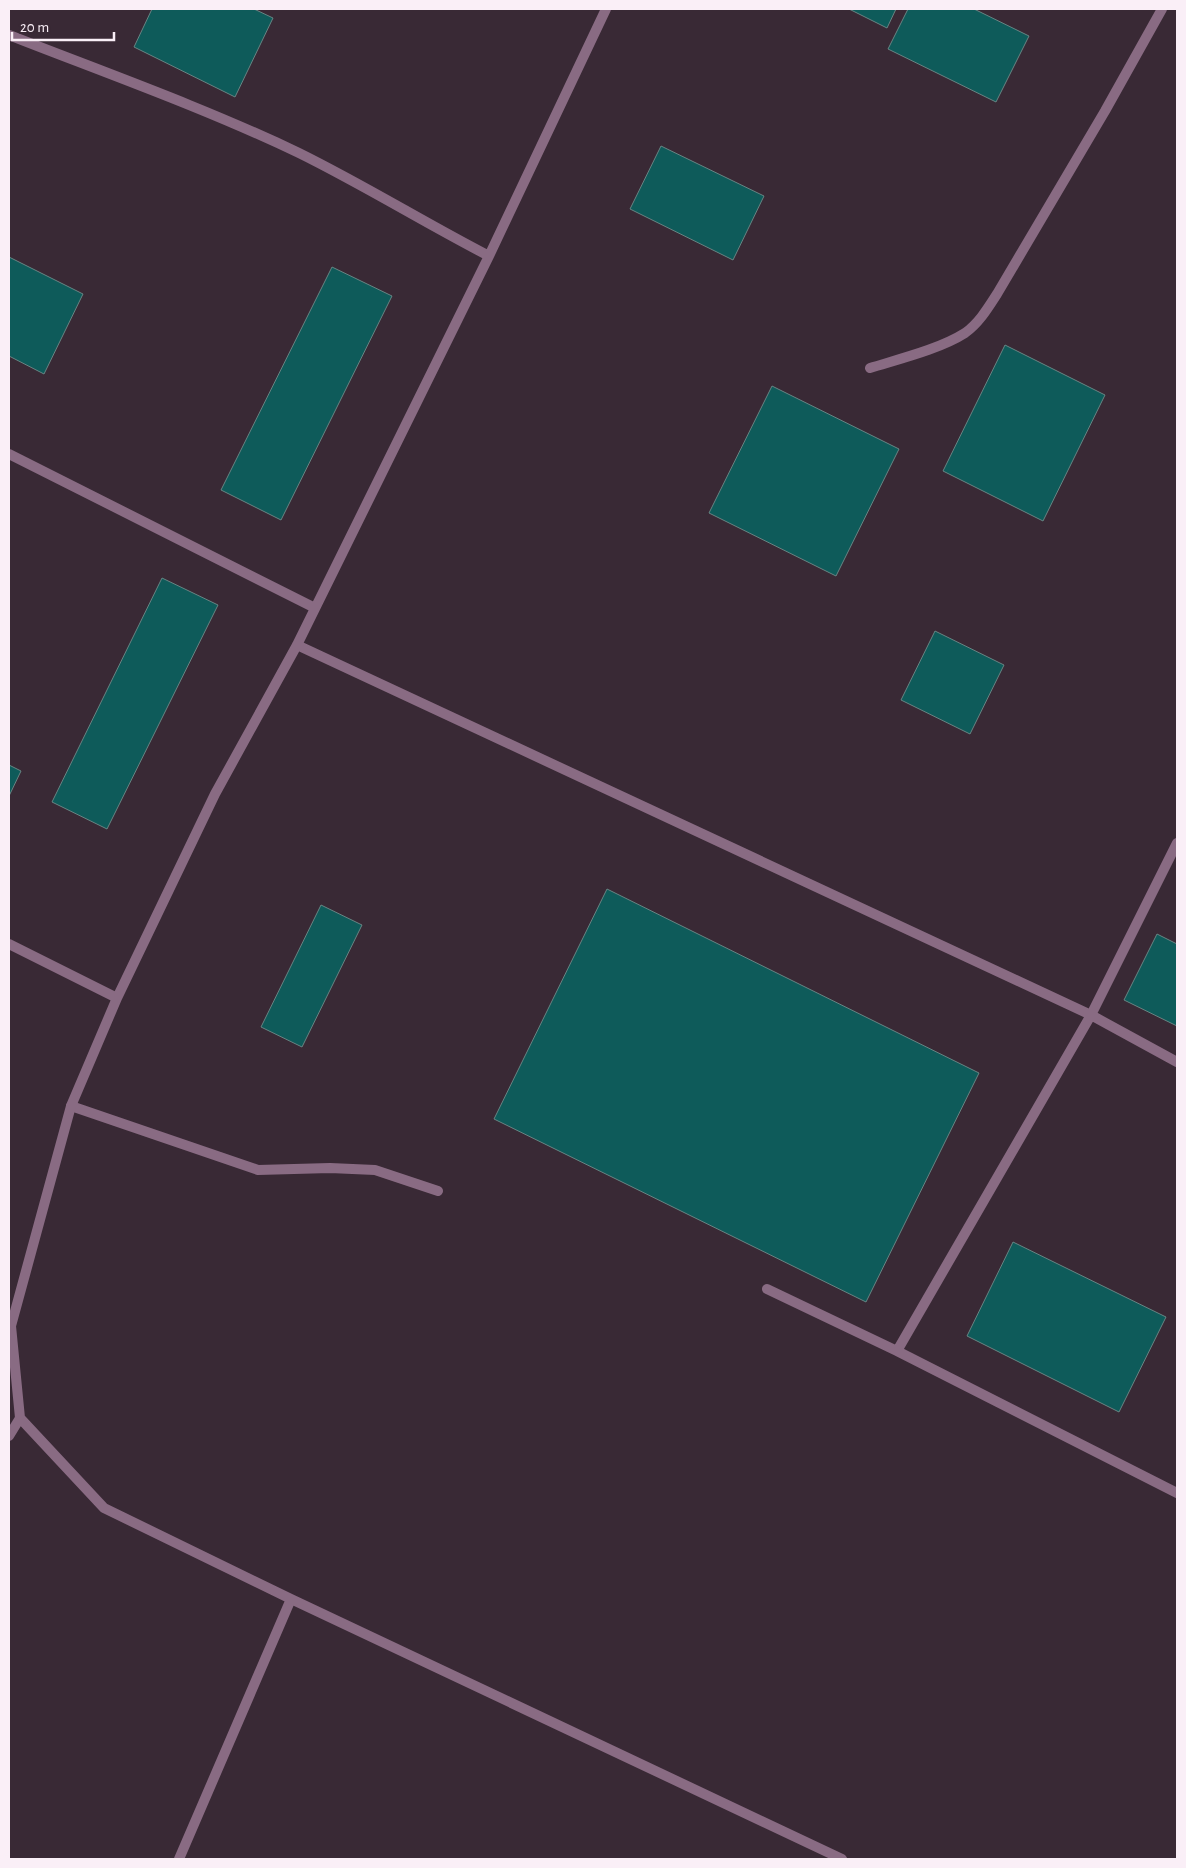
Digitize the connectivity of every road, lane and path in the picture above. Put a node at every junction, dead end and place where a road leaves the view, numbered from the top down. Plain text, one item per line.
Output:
1 (606, 9) edge
2 (1162, 9) edge
3 (9, 35) edge
4 (489, 256) junction
5 (870, 368) dead end
6 (9, 454) edge
7 (315, 608) junction
8 (297, 645) junction
9 (1177, 843) edge
10 (9, 944) edge
11 (117, 998) junction
12 (1091, 1015) junction
13 (1177, 1062) edge
14 (71, 1106) junction
15 (438, 1191) dead end
16 (766, 1289) dead end
17 (897, 1351) junction
18 (20, 1418) junction
19 (9, 1436) edge
20 (1177, 1493) edge
21 (291, 1599) junction
22 (179, 1859) edge
23 (842, 1859) edge

1 - 4 street
2 - 5 street
3 - 4 street
4 - 7 street
6 - 7 street
7 - 8 street
8 - 11 street
8 - 12 street
9 - 12 street
10 - 11 street
11 - 14 street
12 - 13 street
12 - 17 street
14 - 15 street
14 - 18 street
16 - 17 street
17 - 20 street
18 - 19 street
18 - 21 street
21 - 22 street
21 - 23 street

